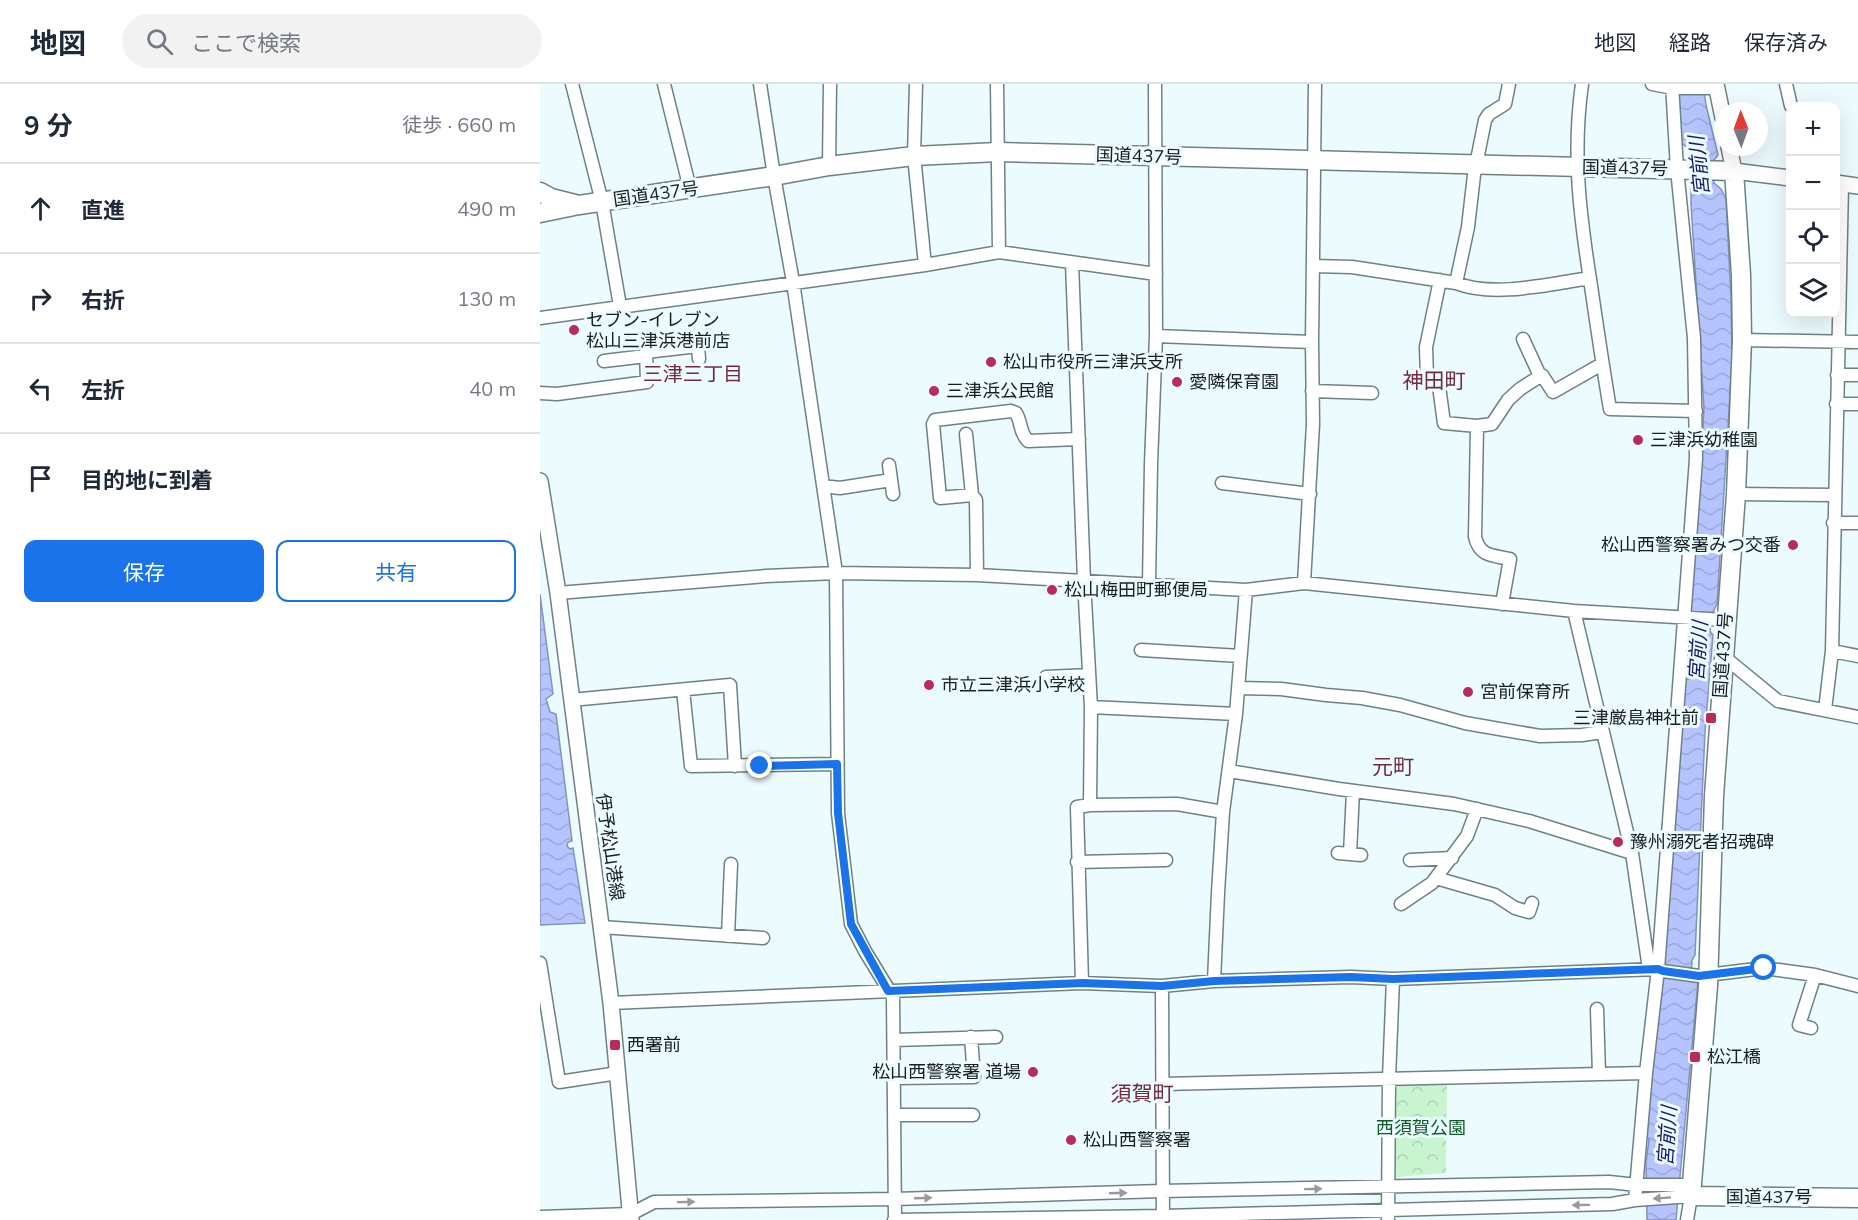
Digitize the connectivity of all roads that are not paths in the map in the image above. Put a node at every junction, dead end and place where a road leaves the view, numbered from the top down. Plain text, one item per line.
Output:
1 (573, 84) edge
2 (664, 84) edge
3 (760, 84) edge
4 (830, 84) edge
5 (916, 84) edge
6 (997, 84) edge
7 (1155, 84) edge
8 (1315, 84) edge
9 (1509, 84) edge
10 (1582, 84) edge
11 (1652, 84) edge
12 (1786, 84) edge
13 (1675, 87) edge
14 (1712, 87) edge
15 (1717, 102) edge
16 (1790, 102) edge
17 (998, 152) junction
18 (914, 156) junction
19 (1154, 156) junction
20 (1729, 156) edge
21 (1313, 160) junction
22 (1476, 164) junction
23 (830, 166) junction
24 (1577, 166) junction
25 (1680, 169) junction
26 (1730, 171) junction
27 (774, 176) junction
28 (1786, 177) edge
29 (1840, 184) edge
30 (1858, 186) edge
31 (690, 189) junction
32 (540, 192) edge
33 (602, 202) junction
34 (579, 205) junction
35 (1839, 210) edge
36 (540, 213) edge
37 (999, 252) junction
38 (1072, 263) junction
39 (925, 265) junction
40 (1313, 266) junction
41 (1156, 274) junction
42 (1590, 278) junction
43 (1440, 280) junction
44 (793, 282) junction
45 (1456, 283) junction
46 (620, 306) junction
47 (540, 318) edge
48 (1156, 336) junction
49 (1523, 339) dead end
50 (1742, 340) junction
51 (1312, 342) junction
52 (1837, 342) junction
53 (1858, 342) edge
54 (646, 356) junction
55 (699, 358) dead end
56 (603, 361) dead end
57 (1602, 364) junction
58 (1837, 375) junction
59 (1858, 375) edge
60 (1540, 376) junction
61 (1312, 391) junction
62 (540, 393) edge
63 (1372, 393) dead end
64 (1836, 404) junction
65 (1858, 404) edge
66 (1696, 411) junction
67 (1477, 426) junction
68 (966, 434) dead end
69 (1079, 439) junction
70 (889, 465) dead end
71 (891, 480) junction
72 (540, 481) edge
73 (1222, 483) dead end
74 (823, 486) junction
75 (893, 494) dead end
76 (1310, 494) junction
77 (1736, 494) junction
78 (972, 495) junction
79 (1834, 495) junction
80 (1833, 523) junction
81 (1858, 523) edge
82 (836, 573) junction
83 (976, 575) junction
84 (1084, 581) junction
85 (1305, 583) junction
86 (1149, 584) junction
87 (1246, 590) junction
88 (558, 593) junction
89 (1502, 604) junction
90 (1574, 611) junction
91 (1686, 617) junction
92 (1721, 619) junction
93 (1141, 650) dead end
94 (1832, 651) junction
95 (1240, 656) junction
96 (1723, 656) junction
97 (1858, 656) edge
98 (1089, 675) junction
99 (1046, 676) dead end
100 (1238, 688) junction
101 (682, 690) junction
102 (571, 699) junction
103 (1091, 707) junction
104 (1825, 710) junction
105 (1236, 714) junction
106 (1858, 717) edge
107 (1602, 732) junction
108 (837, 764) junction
109 (735, 766) junction
110 (1229, 771) junction
111 (1353, 791) junction
112 (1090, 805) junction
113 (1478, 809) junction
114 (1223, 812) junction
115 (1632, 853) junction
116 (1350, 854) dead end
117 (1452, 858) junction
118 (1166, 860) dead end
119 (1410, 860) dead end
120 (1077, 862) junction
121 (1129, 862) junction
122 (731, 864) dead end
123 (1128, 876) dead end
124 (1436, 878) junction
125 (1532, 903) dead end
126 (1401, 904) dead end
127 (601, 927) junction
128 (728, 936) junction
129 (762, 938) dead end
130 (540, 963) edge
131 (1658, 970) junction
132 (1815, 975) junction
133 (1703, 976) junction
134 (1393, 979) junction
135 (1214, 981) junction
136 (1082, 983) junction
137 (1162, 986) junction
138 (1858, 986) edge
139 (888, 991) junction
140 (611, 1002) junction
141 (1597, 1009) dead end
142 (1811, 1028) dead end
143 (996, 1036) dead end
144 (970, 1037) junction
145 (894, 1040) junction
146 (618, 1073) junction
147 (1646, 1073) junction
148 (1599, 1074) junction
149 (894, 1078) junction
150 (1389, 1079) junction
151 (1162, 1084) junction
152 (894, 1115) junction
153 (973, 1115) dead end
154 (1638, 1185) junction
155 (1858, 1187) edge
156 (1389, 1188) junction
157 (1162, 1191) junction
158 (1688, 1191) junction
159 (1858, 1198) edge
160 (895, 1199) junction
161 (1637, 1200) junction
162 (1388, 1215) edge
163 (540, 1217) edge
164 (635, 1218) edge
165 (1163, 1218) edge
166 (895, 1220) edge
167 (1687, 1220) edge

1 - 33 street
2 - 31 street
3 - 27 street
4 - 23 street
5 - 18 street
6 - 17 street
7 - 19 street
8 - 21 street
9 - 22 street
10 - 24 street
11 - 13 street
12 - 16 street
13 - 14 street
13 - 25 street
14 - 15 main road
17 - 18 highway, 国道437号
17 - 19 highway, 国道437号
17 - 37 street
18 - 23 highway, 国道437号
18 - 39 street
19 - 21 highway, 国道437号
19 - 41 street
20 - 26 main road
21 - 22 highway, 国道437号
21 - 40 street
22 - 24 highway, 国道437号
22 - 45 street
23 - 27 highway, 国道437号
24 - 25 highway, 国道437号
24 - 42 street
25 - 26 highway, 国道437号
25 - 66 street
26 - 28 main road
26 - 50 highway, 国道437号
27 - 31 highway, 国道437号
27 - 44 street
29 - 30 main road
31 - 33 highway, 国道437号
32 - 34 highway
33 - 34 highway, 国道437号
33 - 46 street
34 - 36 highway, 国道437号
35 - 52 street
37 - 38 street
37 - 39 street
38 - 41 street
38 - 69 street
39 - 44 street
40 - 43 street
40 - 51 street
41 - 48 street
42 - 45 street
42 - 57 street
43 - 45 street
43 - 67 street
44 - 46 street
44 - 74 street
46 - 47 street
48 - 51 street
48 - 86 street
49 - 60 street
50 - 52 street
50 - 77 highway, 国道437号
51 - 61 street
52 - 53 street
52 - 58 street
54 - 55 street
54 - 56 street
54 - 62 street
57 - 60 street
57 - 66 street
58 - 59 street
58 - 64 street
60 - 67 street
61 - 63 street
61 - 76 street
64 - 65 street
64 - 79 street
66 - 91 street
67 - 89 street
68 - 78 street
69 - 78 street
69 - 84 street
70 - 71 street
71 - 74 street
71 - 75 street
72 - 88 main road, 伊予松山港線
73 - 76 street
74 - 82 street
76 - 85 street
77 - 79 street
77 - 92 highway, 国道437号
78 - 83 street
79 - 80 street
80 - 81 street
80 - 94 street
82 - 83 street
82 - 88 street
82 - 108 street
83 - 84 street
84 - 86 street
84 - 98 street
85 - 87 street
85 - 89 street
86 - 87 street
87 - 95 street
88 - 102 main road, 伊予松山港線
89 - 90 street
90 - 91 street
90 - 107 street
91 - 92 street
91 - 131 street
92 - 96 highway, 国道437号
93 - 95 street
94 - 97 street
94 - 104 street
95 - 100 street
96 - 104 street
96 - 133 highway, 国道437号
98 - 99 street
98 - 103 street
100 - 105 street
100 - 107 street
101 - 102 street
101 - 109 street
101 - 109 street
102 - 127 main road, 伊予松山港線
103 - 105 street
103 - 112 street
104 - 106 street
105 - 110 street
107 - 115 street
108 - 109 street
108 - 139 street
110 - 111 street
110 - 114 street
111 - 113 street
111 - 116 street
112 - 114 street
112 - 120 street
113 - 115 street
113 - 117 street
114 - 135 street
115 - 131 street
117 - 119 street
117 - 124 street
118 - 121 street
120 - 121 street
120 - 136 street
121 - 123 street
122 - 128 street
124 - 125 street
124 - 126 street
127 - 128 street
127 - 140 main road, 伊予松山港線
128 - 129 street
130 - 146 street
131 - 133 street
131 - 134 street
131 - 147 street
132 - 133 street
132 - 138 street
132 - 142 street
133 - 158 highway, 国道437号
134 - 135 street
134 - 150 street
135 - 137 street
136 - 137 street
136 - 139 street
137 - 151 street
139 - 140 street
139 - 145 street
140 - 146 main road, 伊予松山港線
141 - 148 street
143 - 144 street
144 - 145 street
144 - 149 street
145 - 149 street
146 - 164 main road, 伊予松山港線
147 - 148 street
147 - 154 street
148 - 150 street
149 - 152 street
150 - 151 street
150 - 156 street
151 - 157 street
152 - 153 street
152 - 160 street
154 - 156 street
154 - 158 street
154 - 161 street
155 - 158 highway, 国道437号
157 -> 156 street
156 - 162 street
160 -> 157 street
157 - 165 street
158 - 159 highway, 国道437号
158 -> 161 street
158 - 167 street
164 -> 160 street
160 - 166 street
161 -> 162 street
162 - 165 street
163 - 164 street
165 - 166 street

